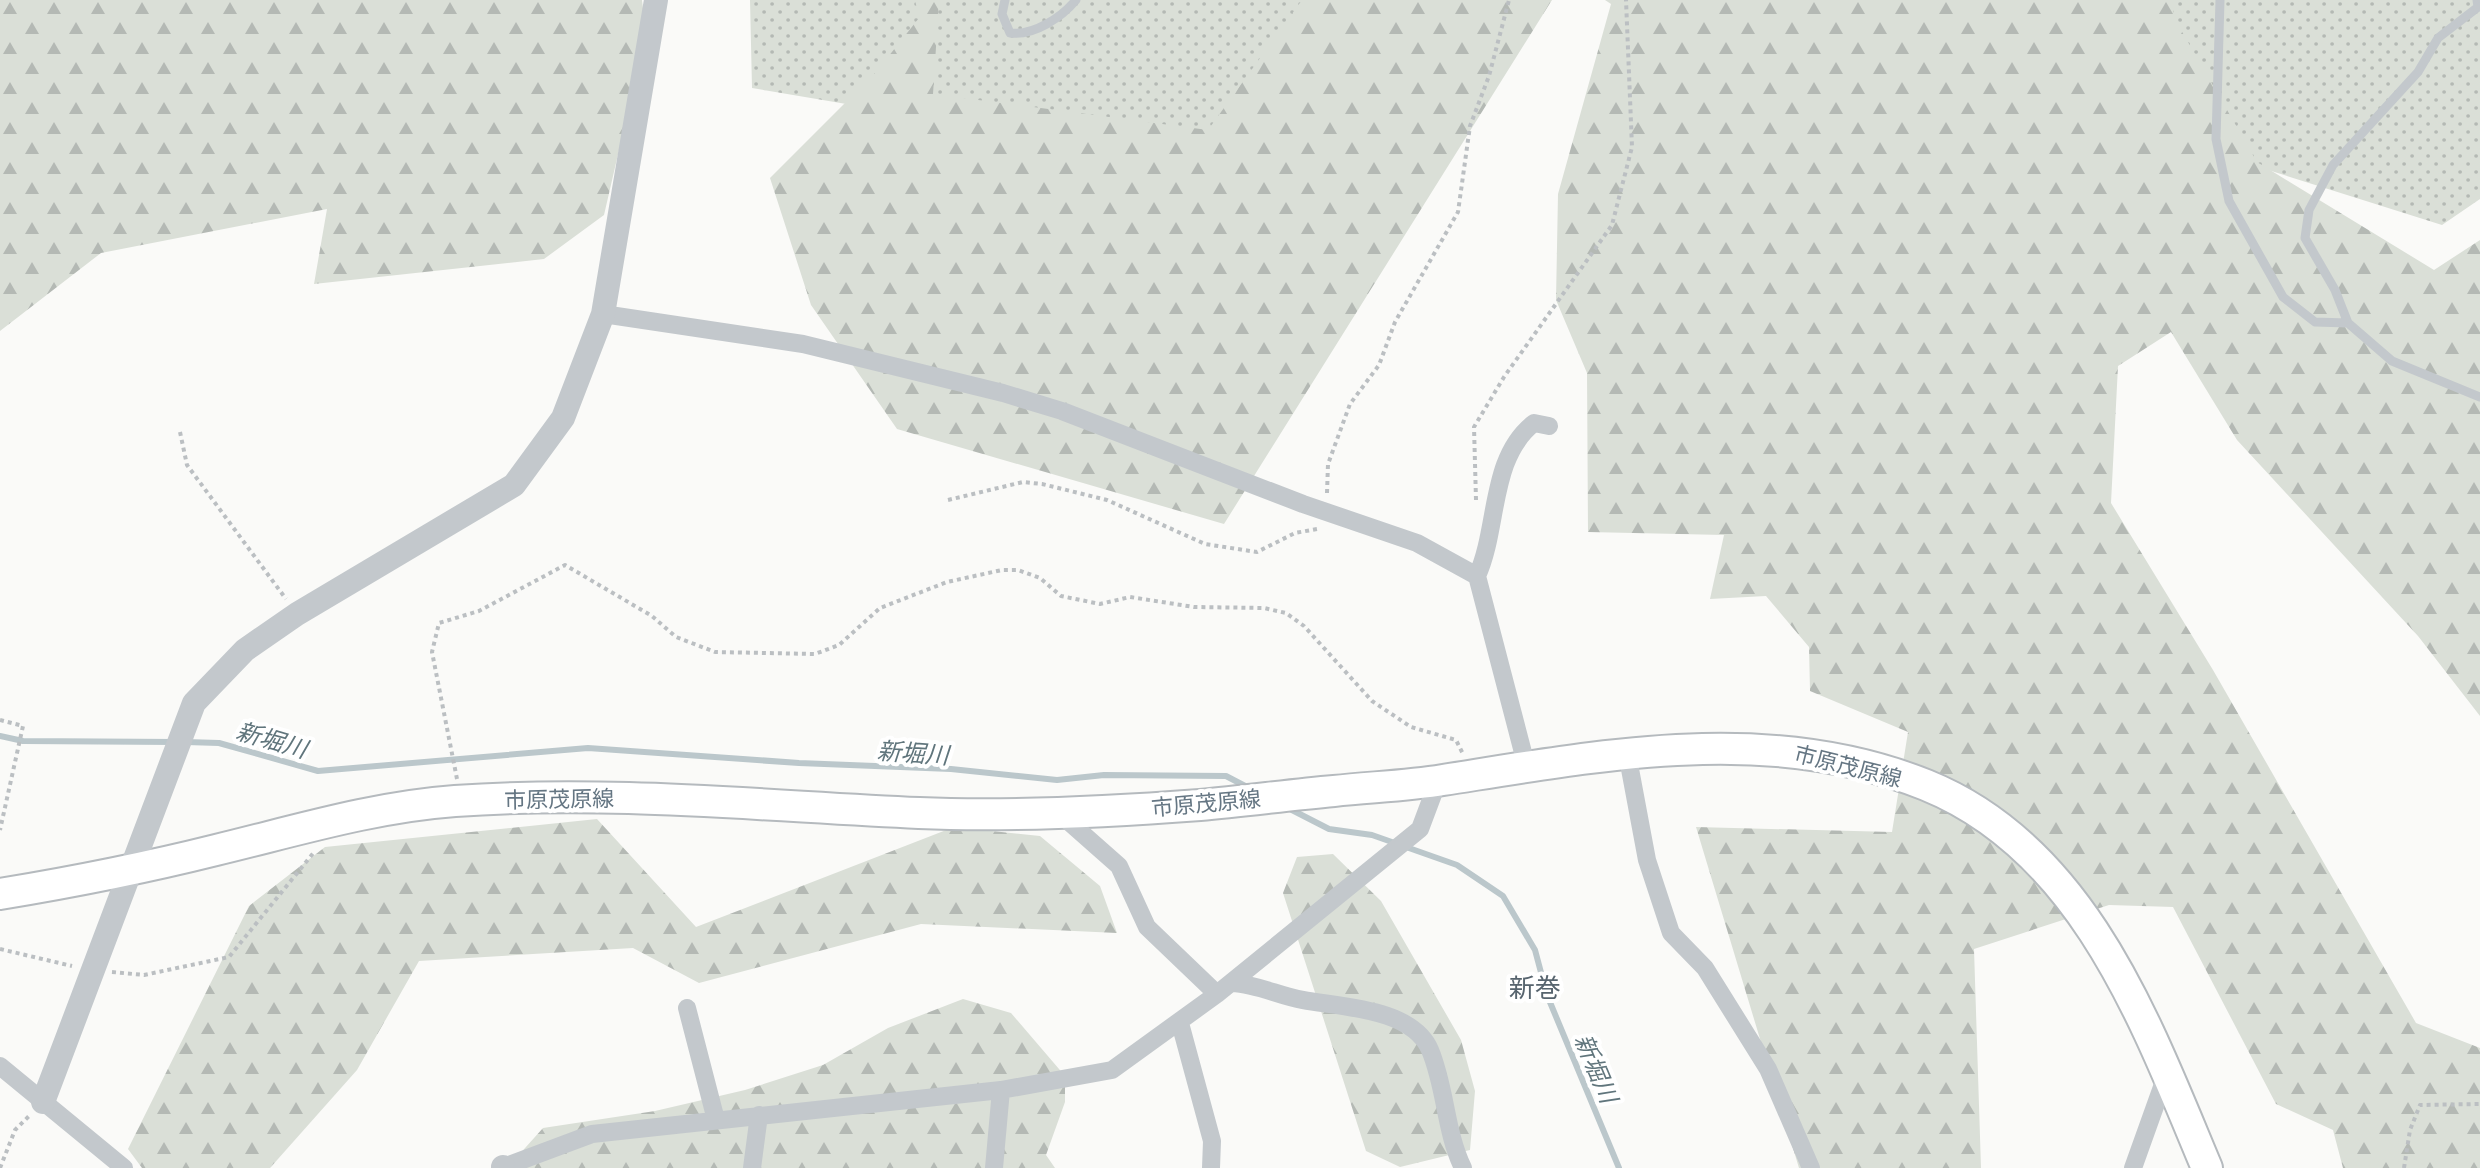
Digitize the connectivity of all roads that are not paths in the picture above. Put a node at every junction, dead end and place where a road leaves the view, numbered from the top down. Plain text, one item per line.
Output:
1 (656, 0) edge
2 (1005, 0) edge
3 (1076, 0) edge
4 (2220, 0) edge
5 (2478, 5) edge
6 (603, 314) junction
7 (2348, 323) junction
8 (2480, 397) edge
9 (1549, 426) dead end
10 (1477, 576) junction
11 (1627, 753) junction
12 (1526, 764) junction
13 (1438, 781) junction
14 (1059, 813) junction
15 (130, 872) junction
16 (0, 894) edge
17 (1224, 988) junction
18 (687, 1008) dead end
19 (1180, 1023) junction
20 (0, 1066) edge
21 (2167, 1073) junction
22 (1001, 1090) junction
23 (43, 1102) junction
24 (759, 1115) junction
25 (716, 1120) junction
26 (124, 1168) edge
27 (502, 1168) edge
28 (752, 1168) edge
29 (994, 1168) edge
30 (1211, 1168) edge
31 (1463, 1168) edge
32 (1811, 1168) edge
33 (2133, 1168) edge
34 (2207, 1168) edge

1 - 6 street
2 - 3 lane
4 - 7 lane
5 - 7 lane
6 - 10 street
6 - 15 street
7 - 8 lane
9 - 10 street
10 - 12 street
11 - 12 main road, 市原茂原線
11 - 21 main road, 市原茂原線
11 - 32 street
12 - 13 main road, 市原茂原線
13 - 14 main road, 市原茂原線
13 - 17 street
14 - 15 main road, 市原茂原線
14 - 17 street
15 - 16 main road, 市原茂原線
15 - 23 street
17 - 19 street
17 - 31 street
18 - 25 street
19 - 22 street
19 - 30 street
20 - 23 street
21 - 33 street
21 - 34 main road, 市原茂原線
22 - 24 street
22 - 29 street
23 - 26 street
24 - 25 street
24 - 28 street
25 - 27 street

